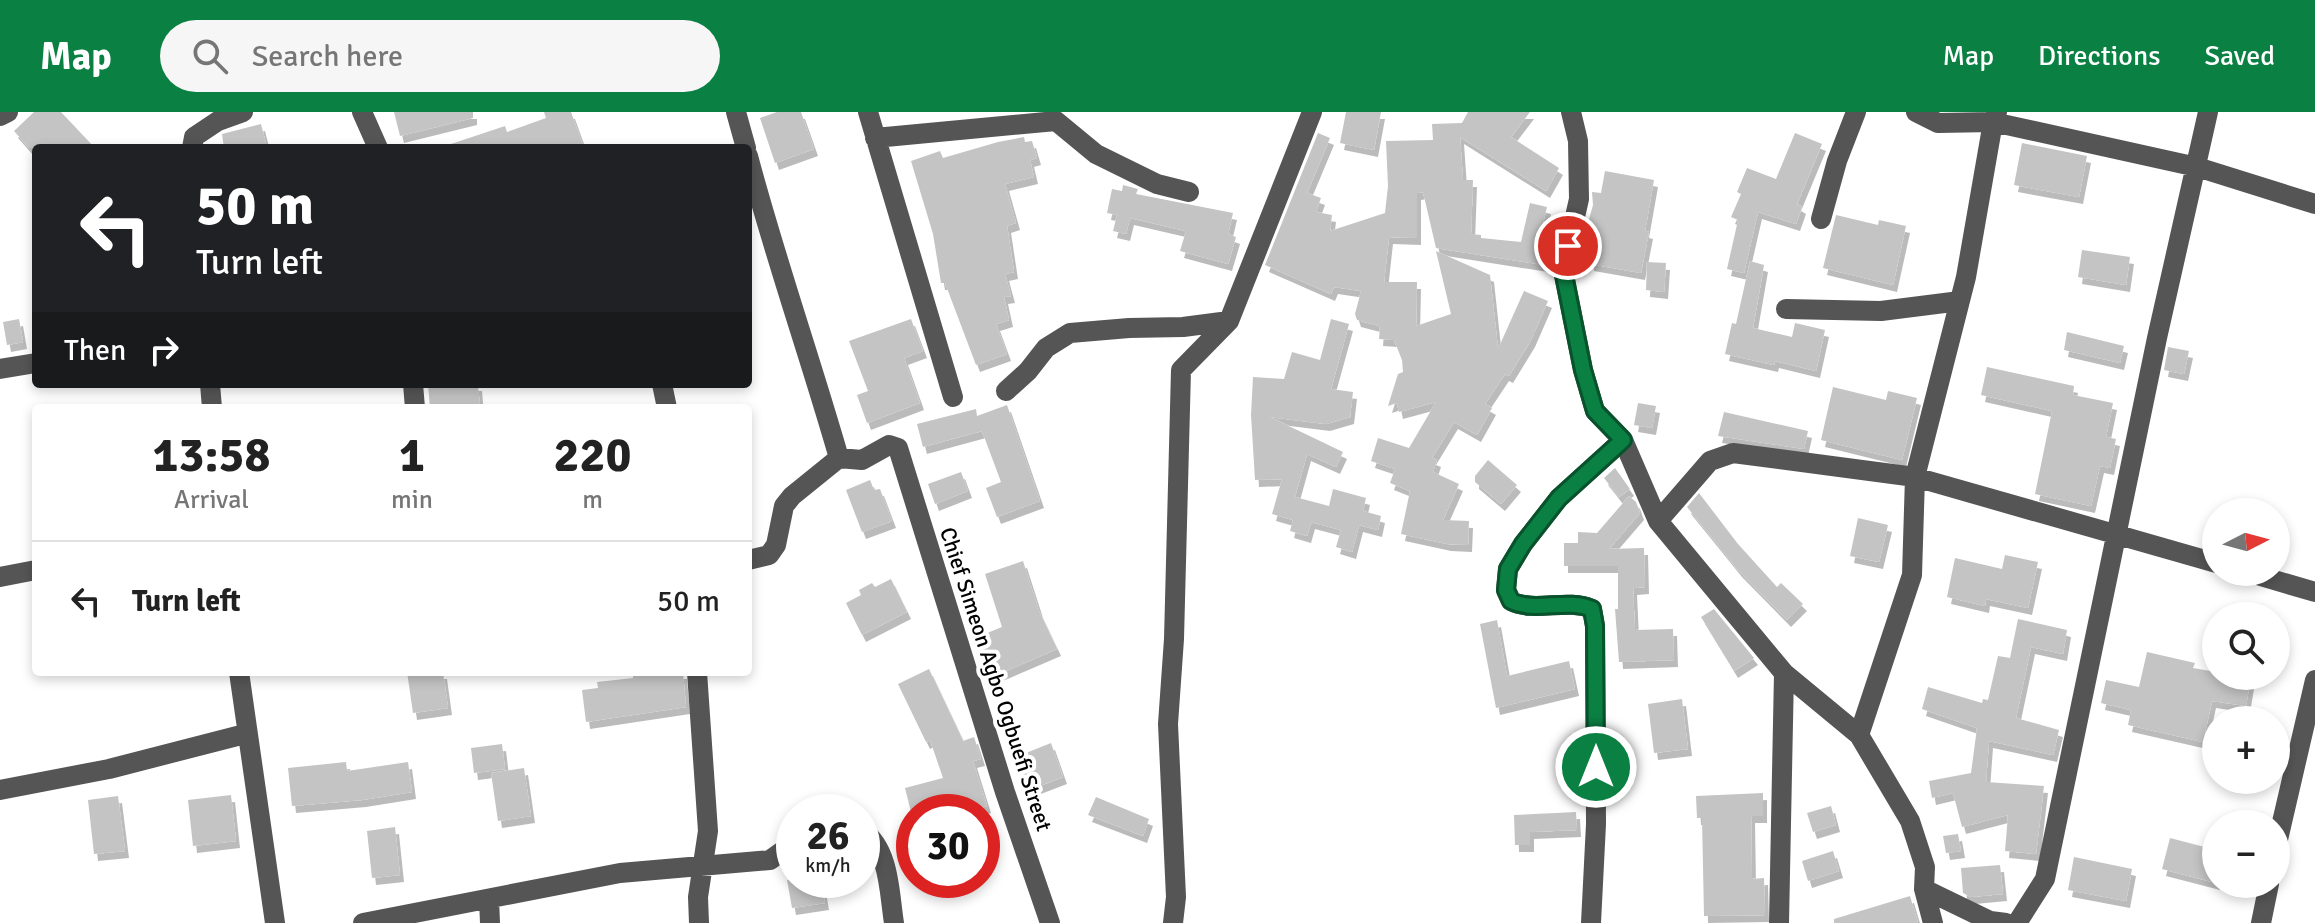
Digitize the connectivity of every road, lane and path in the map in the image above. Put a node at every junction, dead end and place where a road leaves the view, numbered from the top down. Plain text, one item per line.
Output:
1 (8, 112) edge
2 (243, 112) edge
3 (362, 112) edge
4 (736, 112) edge
5 (868, 112) edge
6 (1312, 112) edge
7 (1571, 112) edge
8 (1856, 112) edge
9 (1916, 112) edge
10 (2208, 112) edge
11 (0, 116) edge
12 (1995, 117) edge
13 (875, 138) junction
14 (193, 144) edge
15 (376, 144) edge
16 (745, 144) edge
17 (2197, 167) junction
18 (752, 171) edge
19 (1189, 192) dead end
20 (2315, 204) edge
21 (1821, 219) dead end
22 (1960, 301) junction
23 (1786, 309) dead end
24 (1229, 321) junction
25 (32, 364) edge
26 (0, 369) edge
27 (1006, 391) dead end
28 (953, 397) dead end
29 (1623, 440) junction
30 (839, 458) junction
31 (1915, 477) junction
32 (1658, 521) junction
33 (2116, 534) junction
34 (752, 559) edge
35 (2202, 559) edge
36 (32, 571) edge
37 (0, 577) edge
38 (2290, 585) edge
39 (2315, 592) edge
40 (1784, 673) junction
41 (239, 676) edge
42 (697, 676) edge
43 (2315, 680) edge
44 (245, 734) junction
45 (1859, 735) junction
46 (0, 790) edge
47 (2285, 810) edge
48 (880, 854) edge
49 (776, 856) edge
50 (705, 864) junction
51 (1924, 889) junction
52 (2266, 898) edge
53 (489, 899) junction
54 (275, 923) edge
55 (363, 923) edge
56 (490, 923) edge
57 (699, 923) edge
58 (894, 923) edge
59 (1050, 923) edge
60 (1173, 923) edge
61 (1591, 923) edge
62 (1779, 923) edge
63 (1933, 923) edge
64 (2006, 923) edge
65 (2017, 923) edge
66 (2261, 923) edge

1 - 11 street
2 - 14 street
3 - 15 street
4 - 16 street
5 - 13 street
6 - 24 street
7 - 29 street
8 - 21 street
9 - 12 street
10 - 17 street
12 - 17 street
12 - 22 street
13 - 19 street
13 - 28 street
17 - 20 street
17 - 33 street
18 - 30 street
22 - 23 street
22 - 31 street
24 - 27 street
24 - 60 street
25 - 26 street
29 - 32 street
29 - 61 street
30 - 34 street
30 - 59 street, Chief Simeon Agbo Ogbuefi Street
31 - 32 street
31 - 33 street
31 - 45 street
32 - 40 street
33 - 35 street
33 - 65 street
36 - 37 street
38 - 39 street
40 - 45 street
40 - 62 street
41 - 44 street
42 - 50 street
43 - 47 street
44 - 46 street
44 - 54 street
45 - 51 street
48 - 58 street
49 - 50 street
50 - 53 street
50 - 57 street
51 - 63 street
51 - 64 street
52 - 66 street
53 - 55 street
53 - 56 street

